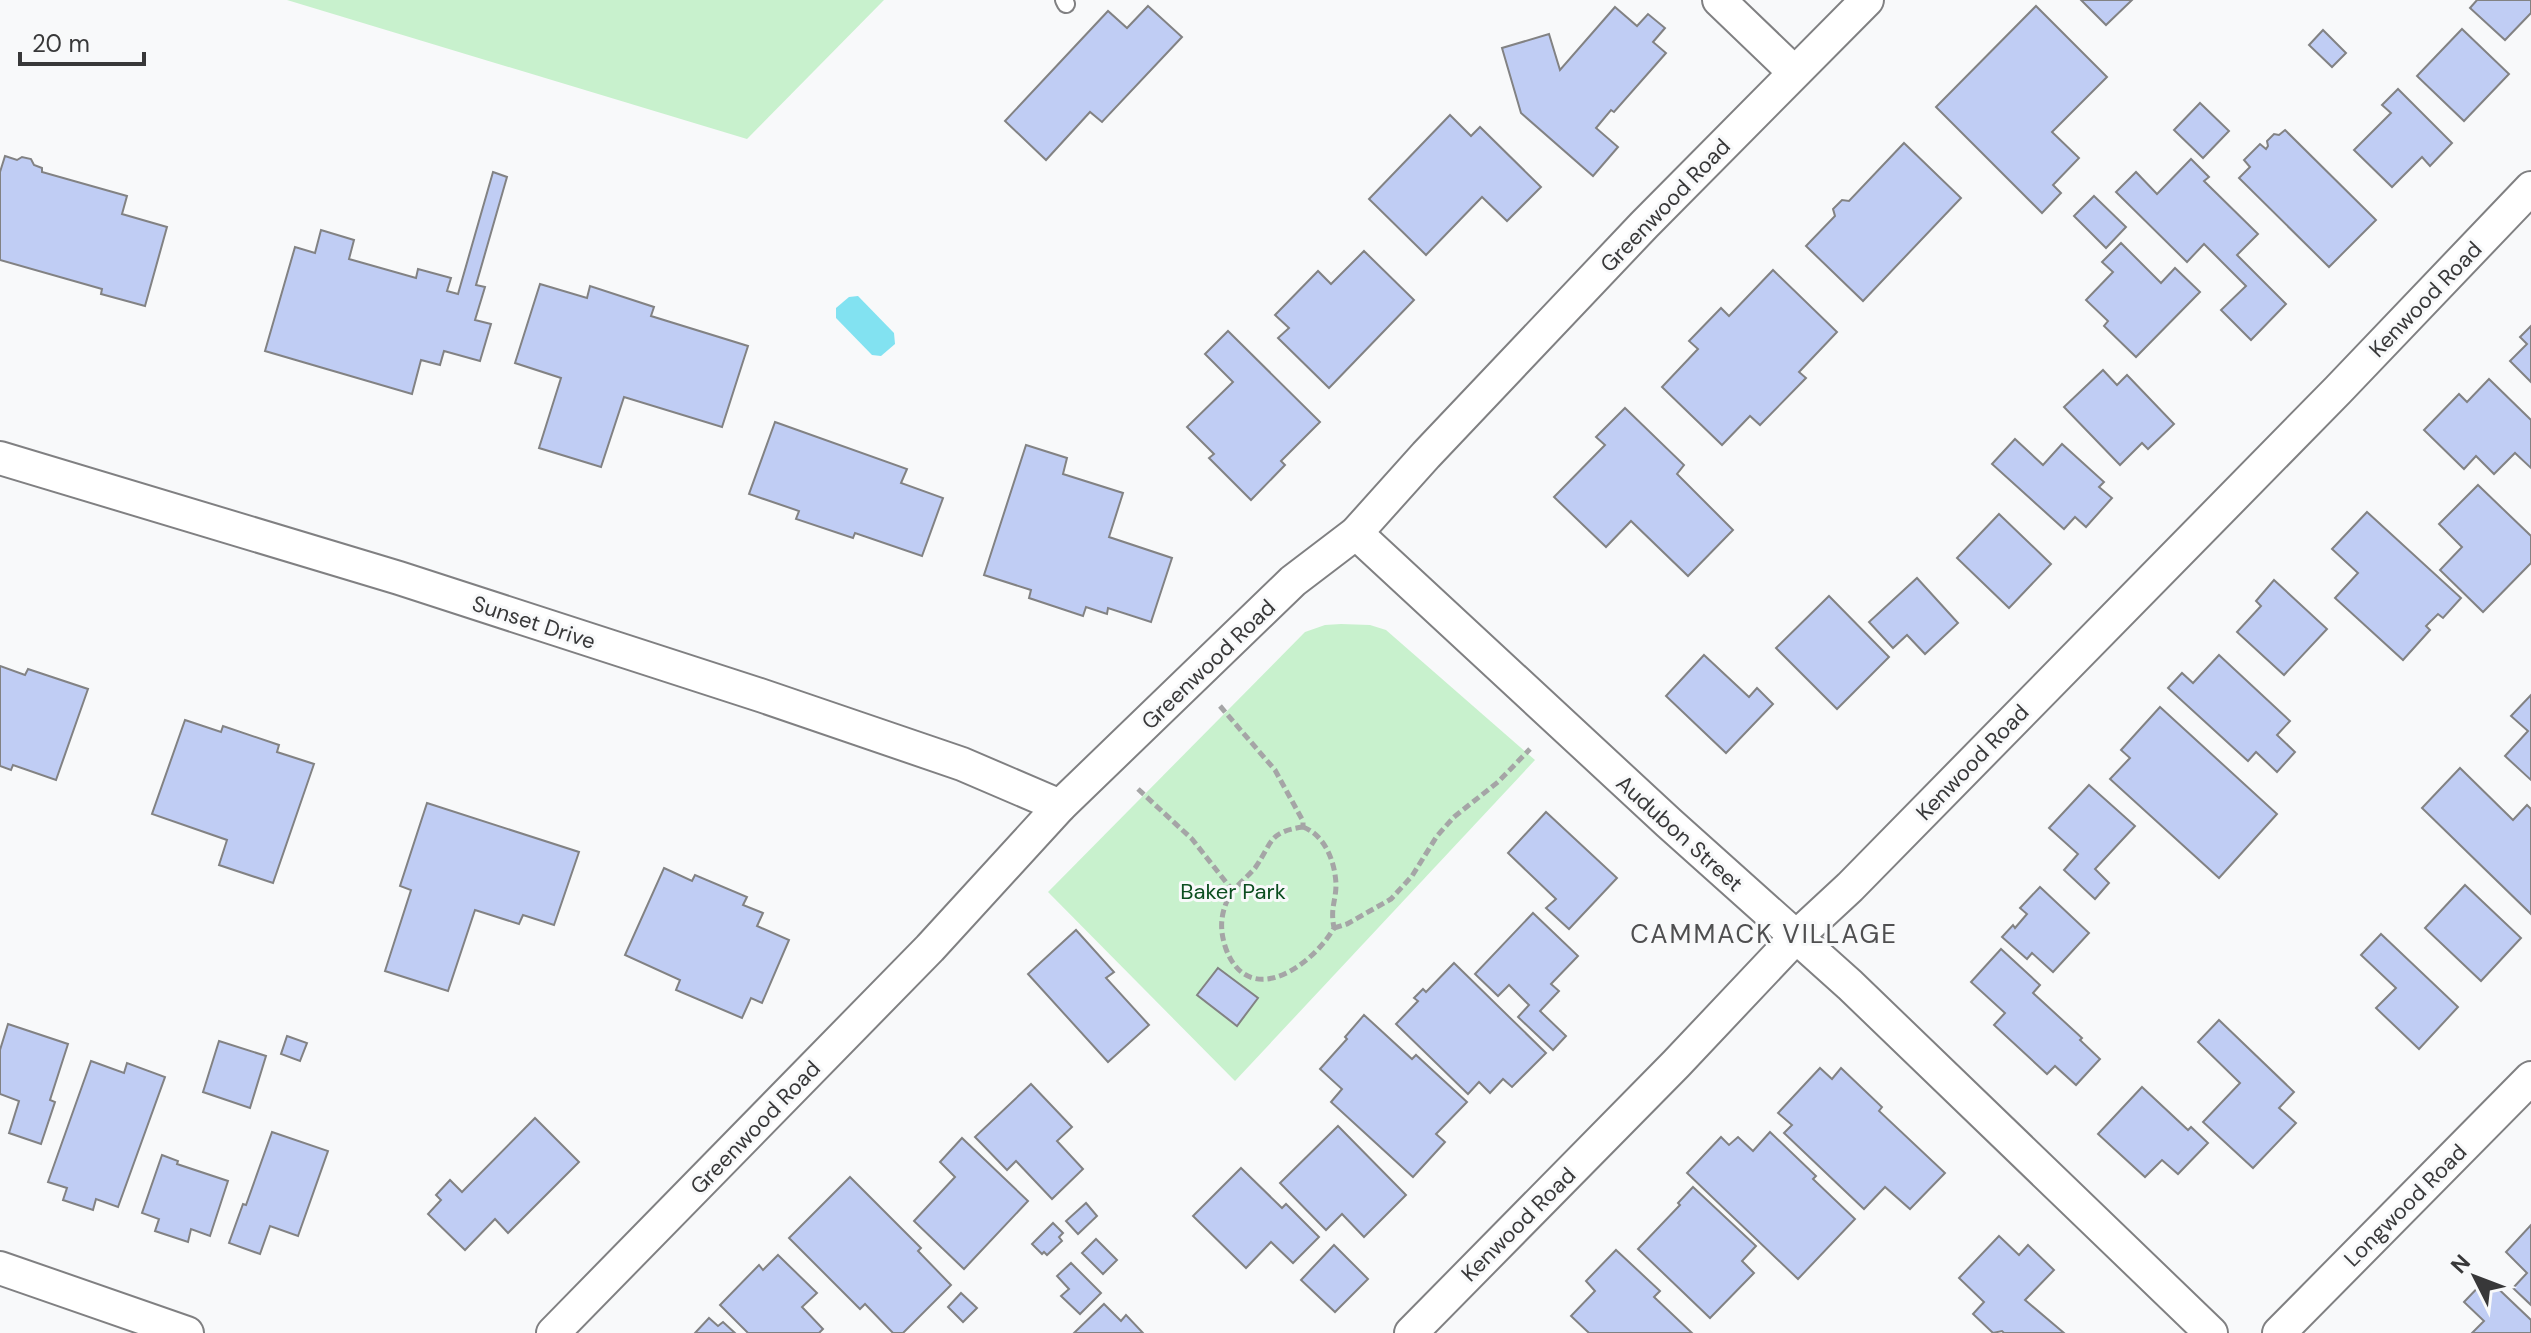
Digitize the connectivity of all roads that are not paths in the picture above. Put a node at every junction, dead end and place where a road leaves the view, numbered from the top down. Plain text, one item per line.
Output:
1 (1719, 0) edge
2 (1867, 0) edge
3 (1794, 72) junction
4 (2531, 188) edge
5 (0, 458) edge
6 (1356, 533) junction
7 (1060, 806) junction
8 (1795, 938) junction
9 (2531, 1078) edge
10 (0, 1268) edge
11 (187, 1333) edge
12 (553, 1333) edge
13 (1411, 1333) edge
14 (2211, 1333) edge
15 (2279, 1333) edge

1 - 3 street
2 - 3 street, Greenwood Road
3 - 6 street, Greenwood Road
4 - 8 street, Kenwood Road
5 - 7 street, Sunset Drive
6 - 7 street, Greenwood Road
6 - 8 street, Audubon Street
7 - 12 street, Greenwood Road
8 - 13 street, Kenwood Road
8 - 14 street, Audubon Street
9 - 15 street, Longwood Road
10 - 11 street

